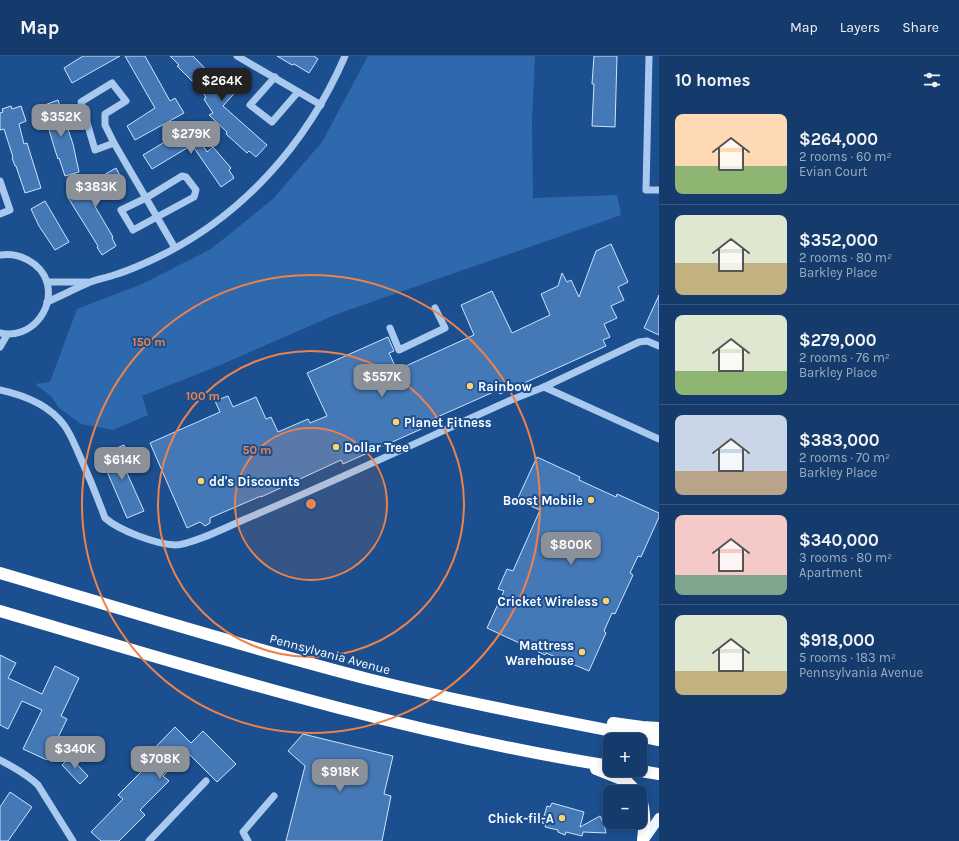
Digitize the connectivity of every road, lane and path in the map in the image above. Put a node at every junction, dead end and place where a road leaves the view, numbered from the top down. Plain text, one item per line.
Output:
1 (237, 56) edge
2 (345, 56) edge
3 (649, 56) edge
4 (275, 77) junction
5 (298, 92) junction
6 (321, 105) junction
7 (114, 143) junction
8 (0, 181) edge
9 (659, 190) edge
10 (146, 198) junction
11 (0, 214) edge
12 (157, 217) junction
13 (175, 248) junction
14 (0, 255) edge
15 (47, 282) junction
16 (90, 282) junction
17 (47, 302) junction
18 (435, 308) dead end
19 (390, 328) dead end
20 (3, 334) edge
21 (659, 346) edge
22 (0, 347) edge
23 (544, 387) junction
24 (0, 390) edge
25 (659, 439) edge
26 (0, 573) edge
27 (0, 611) edge
28 (566, 722) junction
29 (659, 728) edge
30 (659, 740) edge
31 (0, 760) edge
32 (573, 760) junction
33 (603, 765) edge
34 (647, 772) edge
35 (659, 774) edge
36 (206, 781) dead end
37 (630, 785) edge
38 (274, 796) dead end
39 (659, 818) edge
40 (644, 829) edge
41 (73, 841) edge
42 (149, 841) edge
43 (248, 841) edge
44 (643, 841) edge

1 - 4 street
2 - 6 street
3 - 9 street
4 - 5 street
4 - 5 street
5 - 6 street
6 - 13 street
7 - 7 street
7 - 10 street
8 - 11 street
10 - 12 street
10 - 12 street
10 - 12 street
12 - 13 street
13 - 16 street
14 - 15 street
15 - 16 street
15 - 17 street
16 - 17 street
17 - 20 street
18 - 19 street
20 - 22 street
21 - 23 street
23 - 24 street
23 - 25 street
26 - 28 highway, Pennsylvania Avenue
27 - 32 highway
28 - 29 highway
28 - 30 highway, Pennsylvania Avenue
31 - 41 street
32 - 33 highway
32 - 37 highway
34 - 35 highway
36 - 42 street
38 - 43 street
39 - 44 main road
40 - 44 highway

